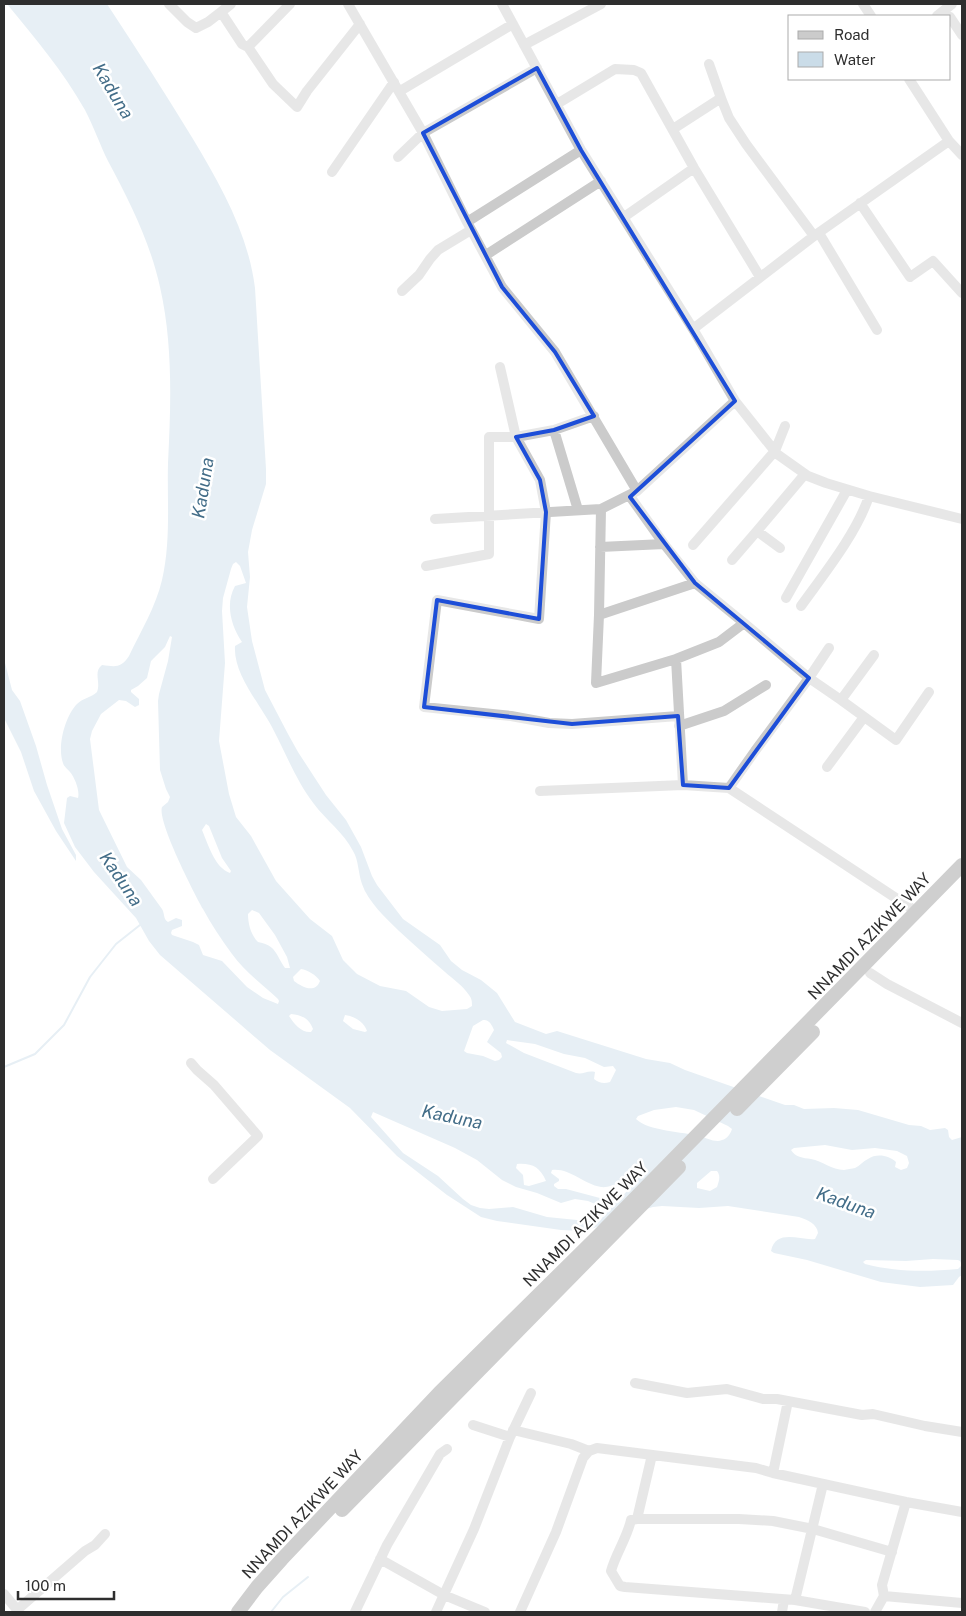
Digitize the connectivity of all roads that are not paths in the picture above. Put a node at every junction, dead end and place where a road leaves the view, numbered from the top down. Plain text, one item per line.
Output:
1 (169, 4) edge
2 (231, 4) edge
3 (290, 4) edge
4 (348, 4) edge
5 (502, 4) edge
6 (601, 4) edge
7 (863, 4) edge
8 (221, 12) junction
9 (869, 15) edge
10 (951, 20) edge
11 (360, 24) junction
12 (513, 24) junction
13 (962, 35) edge
14 (524, 45) junction
15 (248, 48) junction
16 (709, 64) dead end
17 (537, 68) junction
18 (910, 80) edge
19 (394, 82) junction
20 (400, 91) junction
21 (721, 98) junction
22 (556, 104) junction
23 (672, 129) junction
24 (424, 133) junction
25 (949, 141) junction
26 (581, 150) junction
27 (962, 155) edge
28 (398, 157) dead end
29 (694, 168) junction
30 (332, 172) dead end
31 (601, 181) junction
32 (860, 203) junction
33 (624, 217) junction
34 (469, 226) junction
35 (817, 235) junction
36 (486, 255) junction
37 (760, 278) junction
38 (402, 291) dead end
39 (962, 293) edge
40 (693, 329) junction
41 (877, 330) dead end
42 (500, 367) dead end
43 (735, 400) junction
44 (594, 416) junction
45 (785, 426) dead end
46 (554, 430) junction
47 (516, 437) junction
48 (775, 451) junction
49 (804, 474) junction
50 (847, 490) junction
51 (633, 493) junction
52 (869, 496) junction
53 (601, 509) junction
54 (578, 510) junction
55 (546, 512) junction
56 (490, 515) junction
57 (435, 519) dead end
58 (962, 519) edge
59 (757, 531) junction
60 (664, 544) junction
61 (694, 545) dead end
62 (600, 546) junction
63 (780, 548) dead end
64 (732, 560) dead end
65 (426, 566) dead end
66 (695, 582) junction
67 (786, 598) dead end
68 (801, 606) dead end
69 (599, 615) junction
70 (744, 623) junction
71 (830, 648) dead end
72 (874, 655) dead end
73 (676, 659) junction
74 (809, 678) junction
75 (766, 685) dead end
76 (929, 692) dead end
77 (841, 700) junction
78 (864, 717) junction
79 (679, 721) junction
80 (827, 767) dead end
81 (683, 785) junction
82 (729, 788) junction
83 (540, 792) dead end
84 (962, 865) edge
85 (962, 878) edge
86 (917, 912) junction
87 (870, 973) junction
88 (962, 1023) edge
89 (191, 1063) dead end
90 (773, 1066) junction
91 (213, 1179) dead end
92 (603, 1238) junction
93 (635, 1383) dead end
94 (531, 1393) dead end
95 (788, 1401) junction
96 (473, 1425) dead end
97 (962, 1432) edge
98 (511, 1433) junction
99 (447, 1449) dead end
100 (589, 1451) junction
101 (652, 1455) junction
102 (773, 1473) junction
103 (823, 1484) junction
104 (906, 1502) junction
105 (962, 1512) edge
106 (637, 1519) junction
107 (813, 1529) junction
108 (105, 1534) dead end
109 (892, 1552) junction
110 (380, 1559) junction
111 (4, 1594) edge
112 (444, 1595) junction
113 (884, 1596) junction
114 (784, 1600) junction
115 (795, 1600) junction
116 (962, 1603) edge
117 (18, 1611) edge
118 (238, 1612) edge
119 (249, 1612) edge
120 (355, 1612) edge
121 (436, 1612) edge
122 (485, 1612) edge
123 (520, 1612) edge
124 (782, 1612) edge
125 (865, 1612) edge
126 (875, 1612) edge

1 - 8 street
2 - 8 street
3 - 15 street
4 - 11 street
5 - 12 street
6 - 14 street
7 - 9 street
8 - 15 street
10 - 13 street
11 - 15 street
11 - 19 street
12 - 14 street
12 - 20 street
14 - 17 street
16 - 21 street
17 - 22 street
17 - 24 street
18 - 25 street
19 - 20 street
19 - 30 street
20 - 24 street
21 - 23 street
21 - 35 street
22 - 23 street
22 - 26 street
23 - 29 street
24 - 28 street
24 - 34 street
25 - 27 street
25 - 32 street
26 - 31 street
26 - 34 street
29 - 33 street
29 - 37 street
31 - 33 street
31 - 36 street
32 - 35 street
32 - 39 street
33 - 40 street
34 - 36 street
34 - 38 street
35 - 37 street
35 - 41 street
36 - 44 street
37 - 40 street
40 - 43 street
42 - 47 street
43 - 48 street
43 - 51 street
44 - 46 street
44 - 51 street
45 - 48 street
46 - 47 street
46 - 54 street
47 - 55 street
47 - 56 street
48 - 49 street
48 - 61 street
49 - 50 street
49 - 59 street
50 - 52 street
50 - 67 street
51 - 53 street
51 - 60 street
52 - 58 street
52 - 68 street
53 - 54 street
53 - 62 street
54 - 55 street
55 - 56 street
55 - 79 street
56 - 57 street
56 - 65 street
59 - 63 street
59 - 64 street
60 - 62 street
60 - 66 street
62 - 69 street
66 - 69 street
66 - 70 street
69 - 73 street
70 - 73 street
70 - 74 street
71 - 74 street
72 - 77 street
73 - 79 street
74 - 77 street
74 - 82 street
75 - 79 street
76 - 78 street
77 - 78 street
78 - 80 street
79 - 81 street
81 - 82 street
81 - 83 street
82 - 86 street
84 - 86 highway, NNAMDI AZIKWE WAY
85 - 87 highway, NNAMDI AZIKWE WAY
86 - 90 highway, NNAMDI AZIKWE WAY
87 - 88 street
87 - 90 highway, NNAMDI AZIKWE WAY
89 - 91 street
90 - 92 highway, NNAMDI AZIKWE WAY
92 - 118 highway, NNAMDI AZIKWE WAY
92 - 119 highway, NNAMDI AZIKWE WAY
93 - 95 street
94 - 98 street
95 - 97 street
95 - 102 street
96 - 98 street
98 - 100 street
98 - 112 street
99 - 110 street
100 - 101 street
100 - 123 street
101 - 102 street
101 - 106 street
102 - 103 street
103 - 104 street
103 - 107 street
104 - 105 street
104 - 109 street
106 - 107 street
106 - 114 street
107 - 109 street
107 - 115 street
108 - 117 street
109 - 113 street
110 - 112 street
110 - 120 street
111 - 117 street
112 - 121 street
112 - 122 street
113 - 116 street
113 - 126 street
114 - 115 street
114 - 124 street
115 - 125 street

